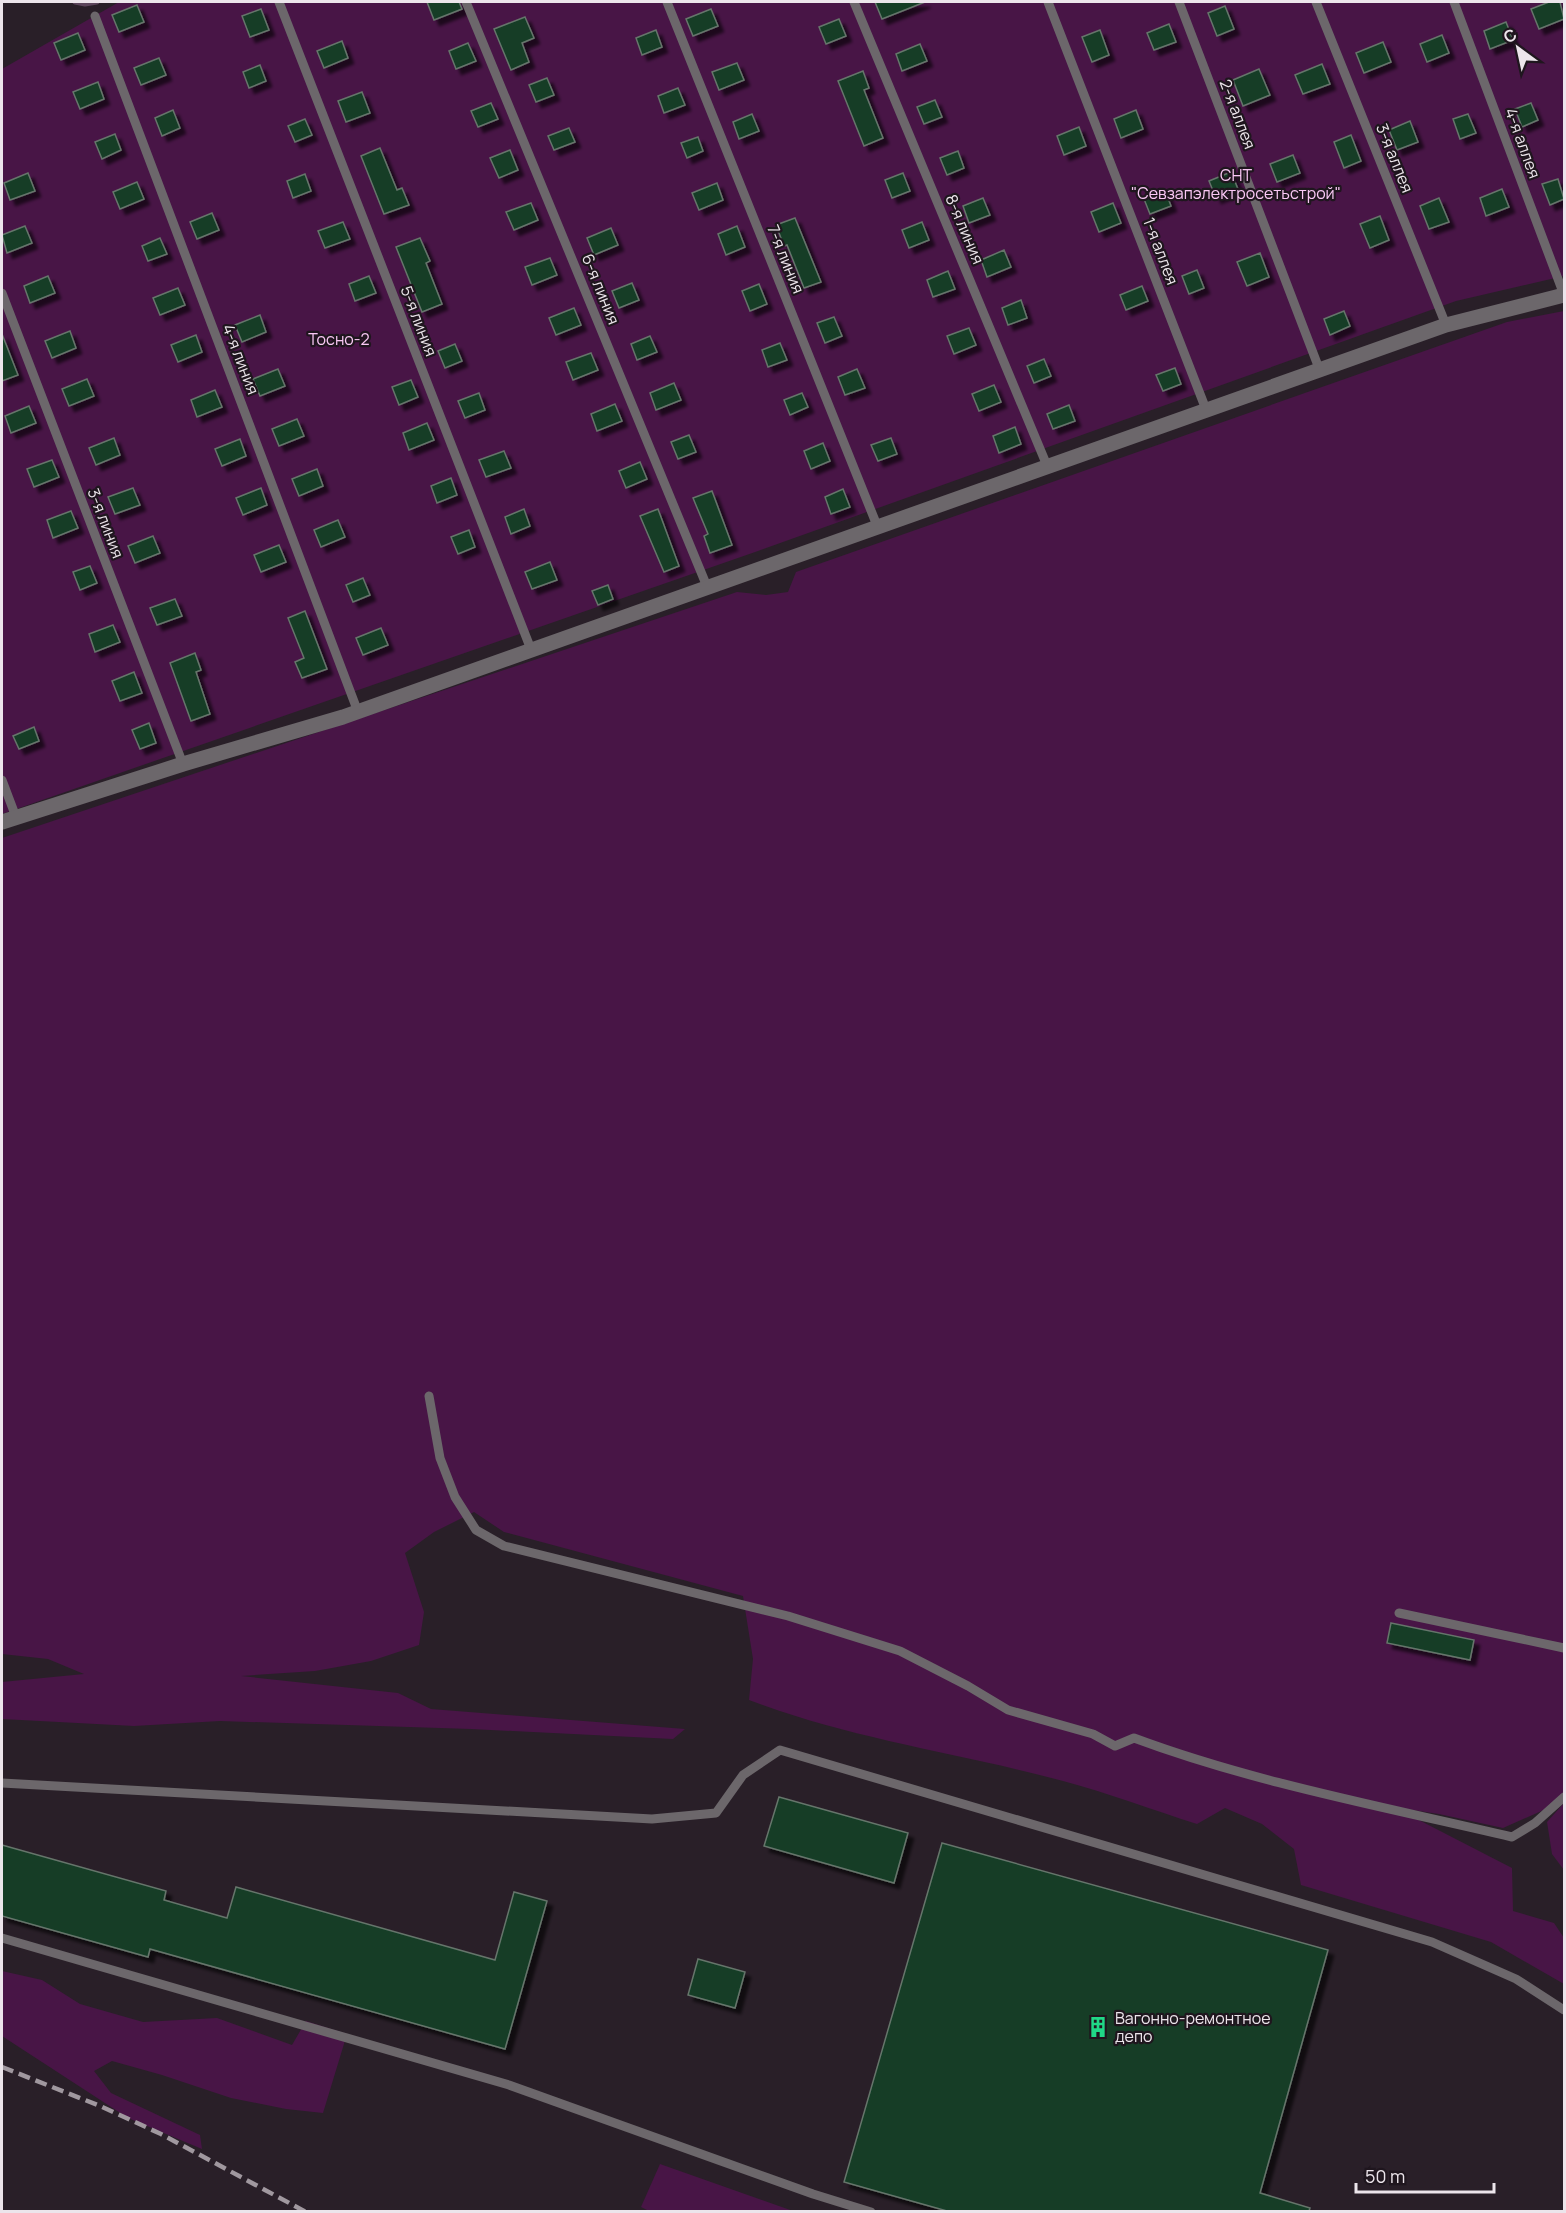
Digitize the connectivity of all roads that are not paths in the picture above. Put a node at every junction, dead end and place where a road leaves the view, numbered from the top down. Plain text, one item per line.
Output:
1 (279, 2) edge
2 (466, 2) edge
3 (667, 2) edge
4 (854, 2) edge
5 (1048, 2) edge
6 (1179, 2) edge
7 (1316, 2) edge
8 (1454, 2) edge
9 (95, 15) dead end
10 (2, 292) edge
11 (1564, 295) edge
12 (1446, 325) junction
13 (1320, 371) junction
14 (1207, 411) junction
15 (1048, 468) junction
16 (878, 528) junction
17 (708, 589) junction
18 (532, 652) junction
19 (358, 712) junction
20 (183, 764) junction
21 (2, 780) edge
22 (9, 819) edge
23 (429, 1396) dead end
24 (1398, 1613) dead end
25 (1564, 1648) edge
26 (2, 1783) edge
27 (1564, 1797) edge
28 (2, 1938) edge
29 (1564, 2010) edge
30 (871, 2211) edge

1 - 18 lane, 5-я линия
2 - 17 lane, 6-я линия
3 - 16 lane, 7-я линия
4 - 15 lane, 8-я линия
5 - 14 lane, 1-я аллея
6 - 13 lane, 2-я аллея
7 - 12 lane, 3-я аллея
8 - 11 lane, 4-я аллея
9 - 19 lane, 4-я линия
10 - 20 lane, 3-я линия
11 - 12 street
12 - 13 street
13 - 14 street
14 - 15 street
15 - 16 street
16 - 17 street
17 - 18 street
18 - 19 street
19 - 20 street
20 - 22 street
21 - 22 lane
23 - 27 lane
24 - 25 lane
26 - 29 lane
28 - 30 lane

